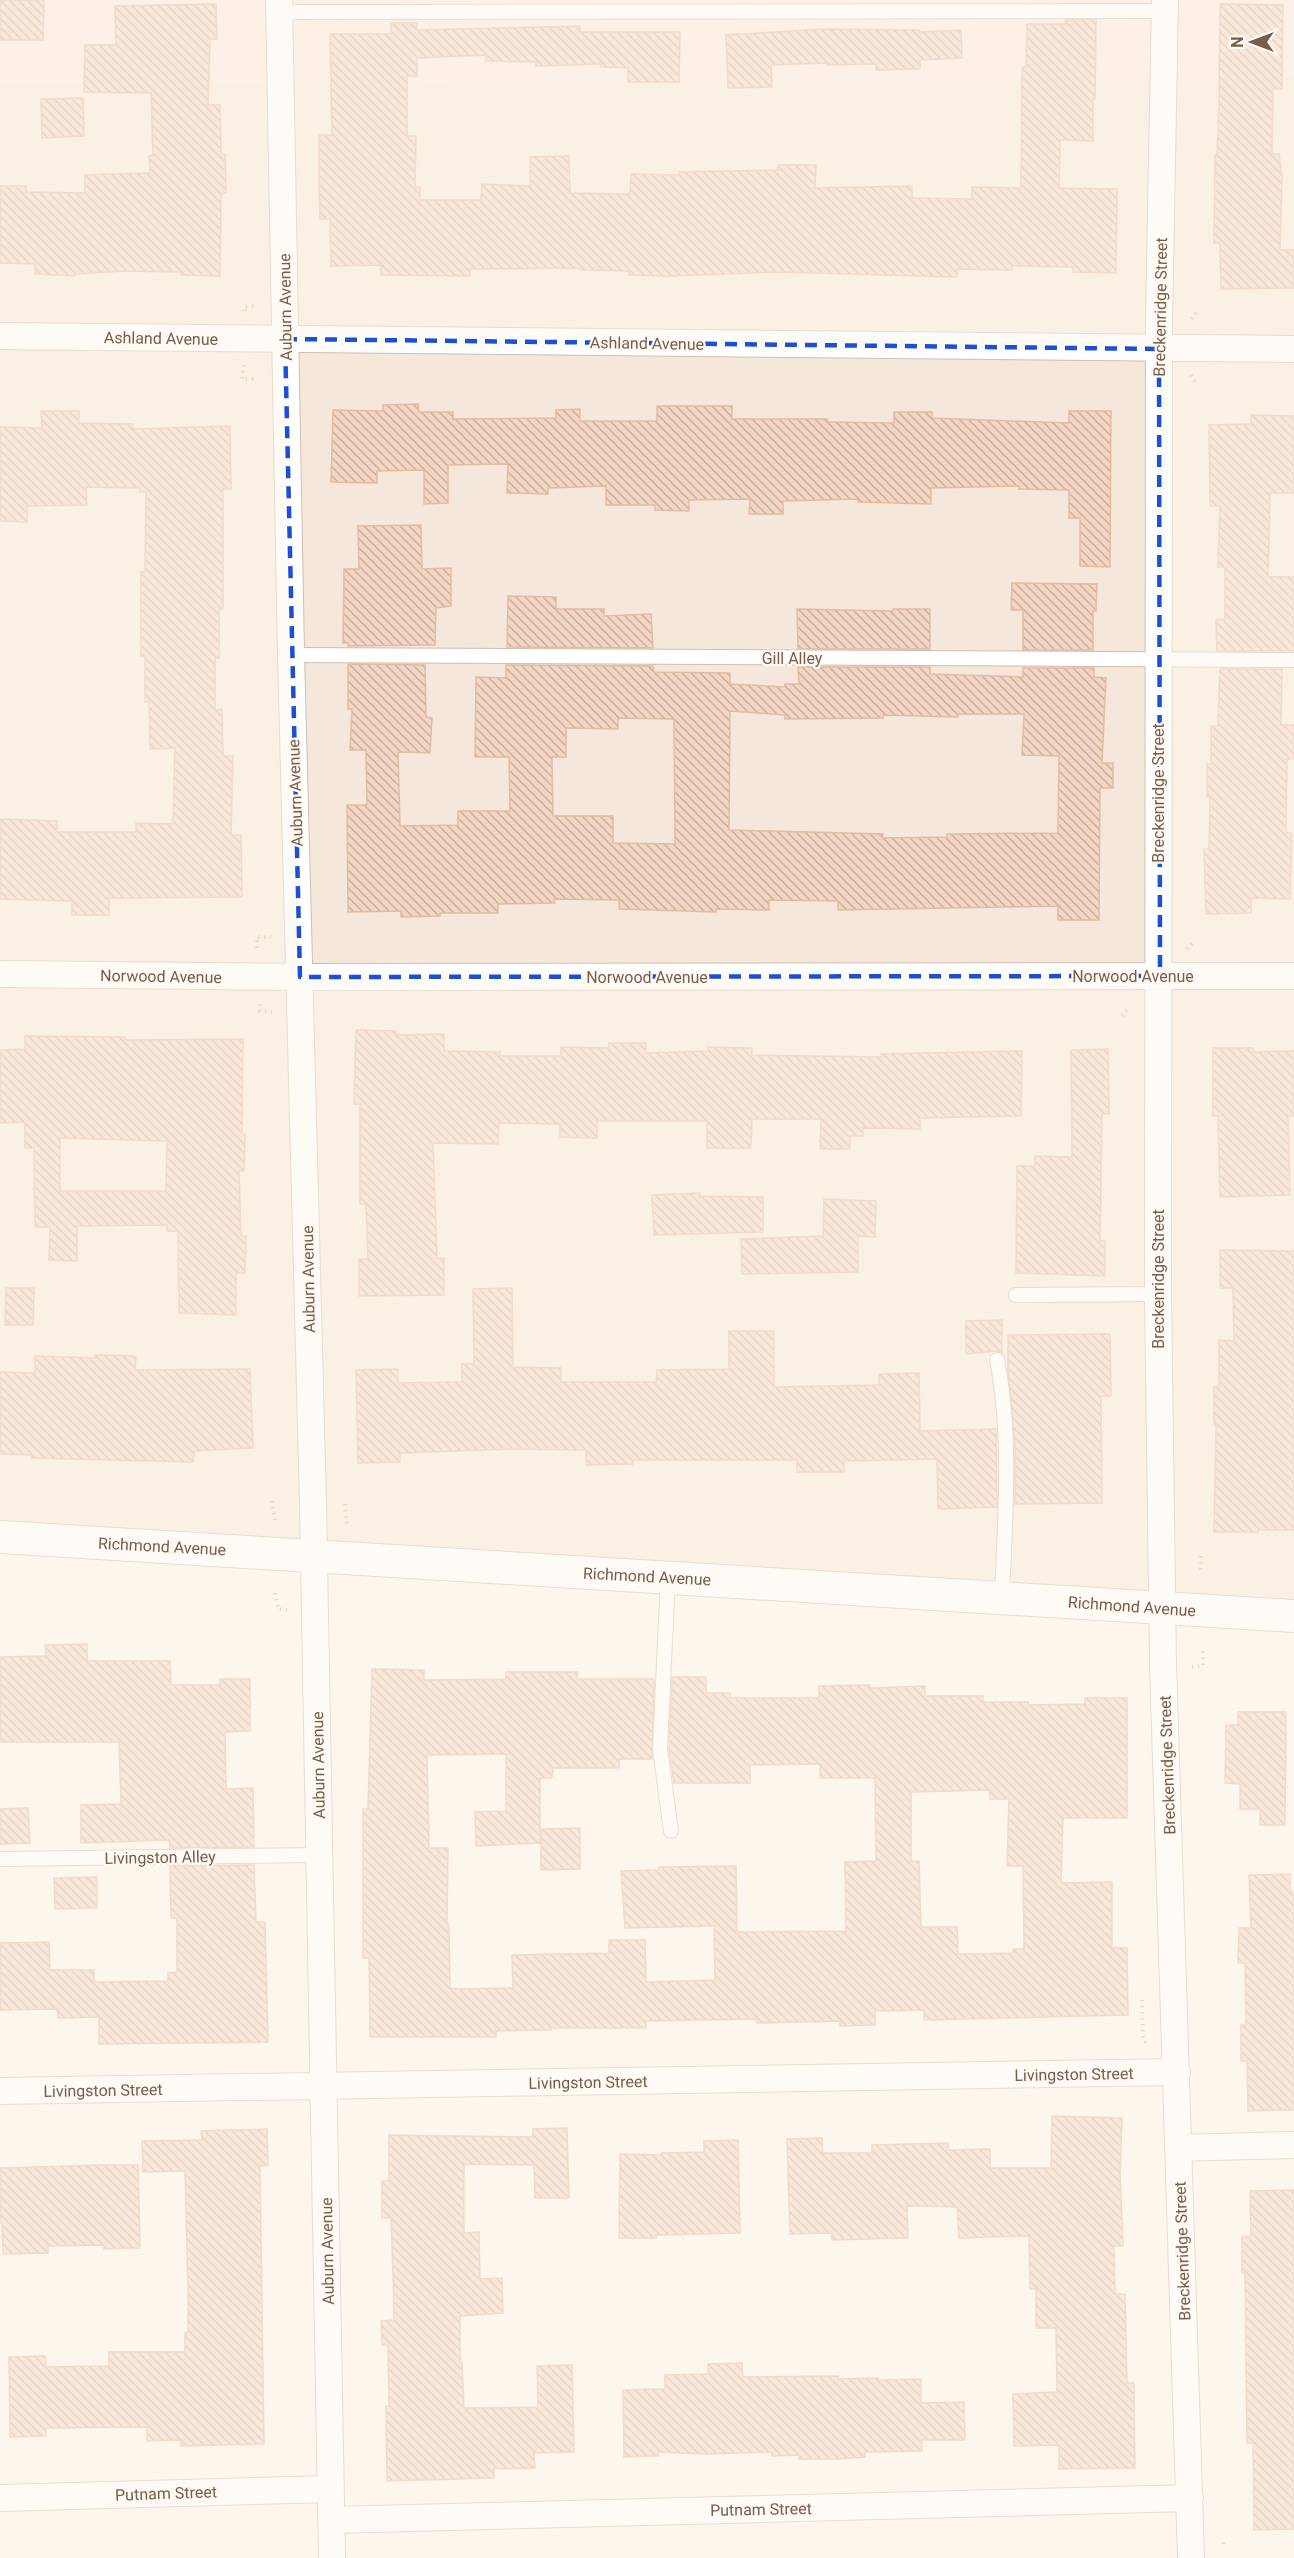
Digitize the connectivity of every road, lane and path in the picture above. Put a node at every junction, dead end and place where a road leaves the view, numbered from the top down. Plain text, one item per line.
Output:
1 (1165, 5) edge
2 (279, 6) edge
3 (255, 306) dead end
4 (244, 307) dead end
5 (1198, 310) dead end
6 (1190, 321) dead end
7 (0, 336) edge
8 (285, 339) junction
9 (1159, 349) junction
10 (1294, 349) edge
11 (244, 365) dead end
12 (257, 379) dead end
13 (291, 655) junction
14 (1158, 660) junction
15 (1294, 660) edge
16 (272, 937) dead end
17 (258, 951) dead end
18 (0, 974) edge
19 (1160, 976) junction
20 (1294, 976) edge
21 (300, 978) junction
22 (1130, 1006) dead end
23 (260, 1011) dead end
24 (276, 1012) dead end
25 (1122, 1016) dead end
26 (1158, 1294) junction
27 (1016, 1295) dead end
28 (997, 1360) dead end
29 (272, 1501) dead end
30 (345, 1504) dead end
31 (275, 1521) dead end
32 (347, 1525) dead end
33 (0, 1537) edge
34 (314, 1555) junction
35 (1202, 1556) dead end
36 (1202, 1572) dead end
37 (668, 1577) junction
38 (275, 1593) dead end
39 (1002, 1597) junction
40 (1162, 1609) junction
41 (288, 1610) dead end
42 (1294, 1616) edge
43 (1203, 1648) dead end
44 (1192, 1667) dead end
45 (671, 1830) dead end
46 (320, 1854) junction
47 (0, 1859) edge
48 (1177, 2072) junction
49 (324, 2086) junction
50 (0, 2091) edge
51 (1294, 2145) edge
52 (1178, 2148) junction
53 (331, 2489) junction
54 (0, 2498) edge
55 (1190, 2498) junction
56 (332, 2520) junction
57 (332, 2558) edge
58 (1191, 2558) edge

1 - 2 lane
1 - 9 street, Breckenridge Street
2 - 8 street, Auburn Avenue
3 - 4 path
5 - 6 path
7 - 8 street, Ashland Avenue
8 - 9 street, Ashland Avenue
8 - 13 street, Auburn Avenue
9 - 10 street, Ashland Avenue
9 - 14 street, Breckenridge Street
11 - 12 path
13 - 14 lane, Gill Alley
13 - 21 street, Auburn Avenue
14 - 15 lane, Gill Alley
14 - 19 street, Breckenridge Street
16 - 17 path
18 - 21 street, Norwood Avenue
19 - 20 street, Norwood Avenue
19 - 21 street, Norwood Avenue
19 - 26 street, Breckenridge Street
21 - 34 street, Auburn Avenue
22 - 25 path
23 - 24 path
26 - 27 lane
26 - 40 street, Breckenridge Street
28 - 39 lane
29 - 31 path
30 - 32 path
33 - 34 street, Richmond Avenue
34 - 37 street, Richmond Avenue
34 - 46 street, Auburn Avenue
35 - 36 path
37 - 39 street, Richmond Avenue
37 - 45 lane
38 - 41 path
39 - 40 street, Richmond Avenue
40 - 42 street, Richmond Avenue
40 - 48 street, Breckenridge Street
43 - 44 path
46 - 47 lane, Livingston Alley
46 - 49 street, Auburn Avenue
48 - 49 street, Livingston Street
48 - 52 street, Breckenridge Street
49 - 50 street, Livingston Street
49 - 53 street, Auburn Avenue
51 - 52 street
52 - 55 street, Breckenridge Street
53 - 54 street, Putnam Street
53 - 56 street, Auburn Avenue
55 - 56 street, Putnam Street
55 - 58 street, Breckenridge Street
56 - 57 street, Auburn Avenue

